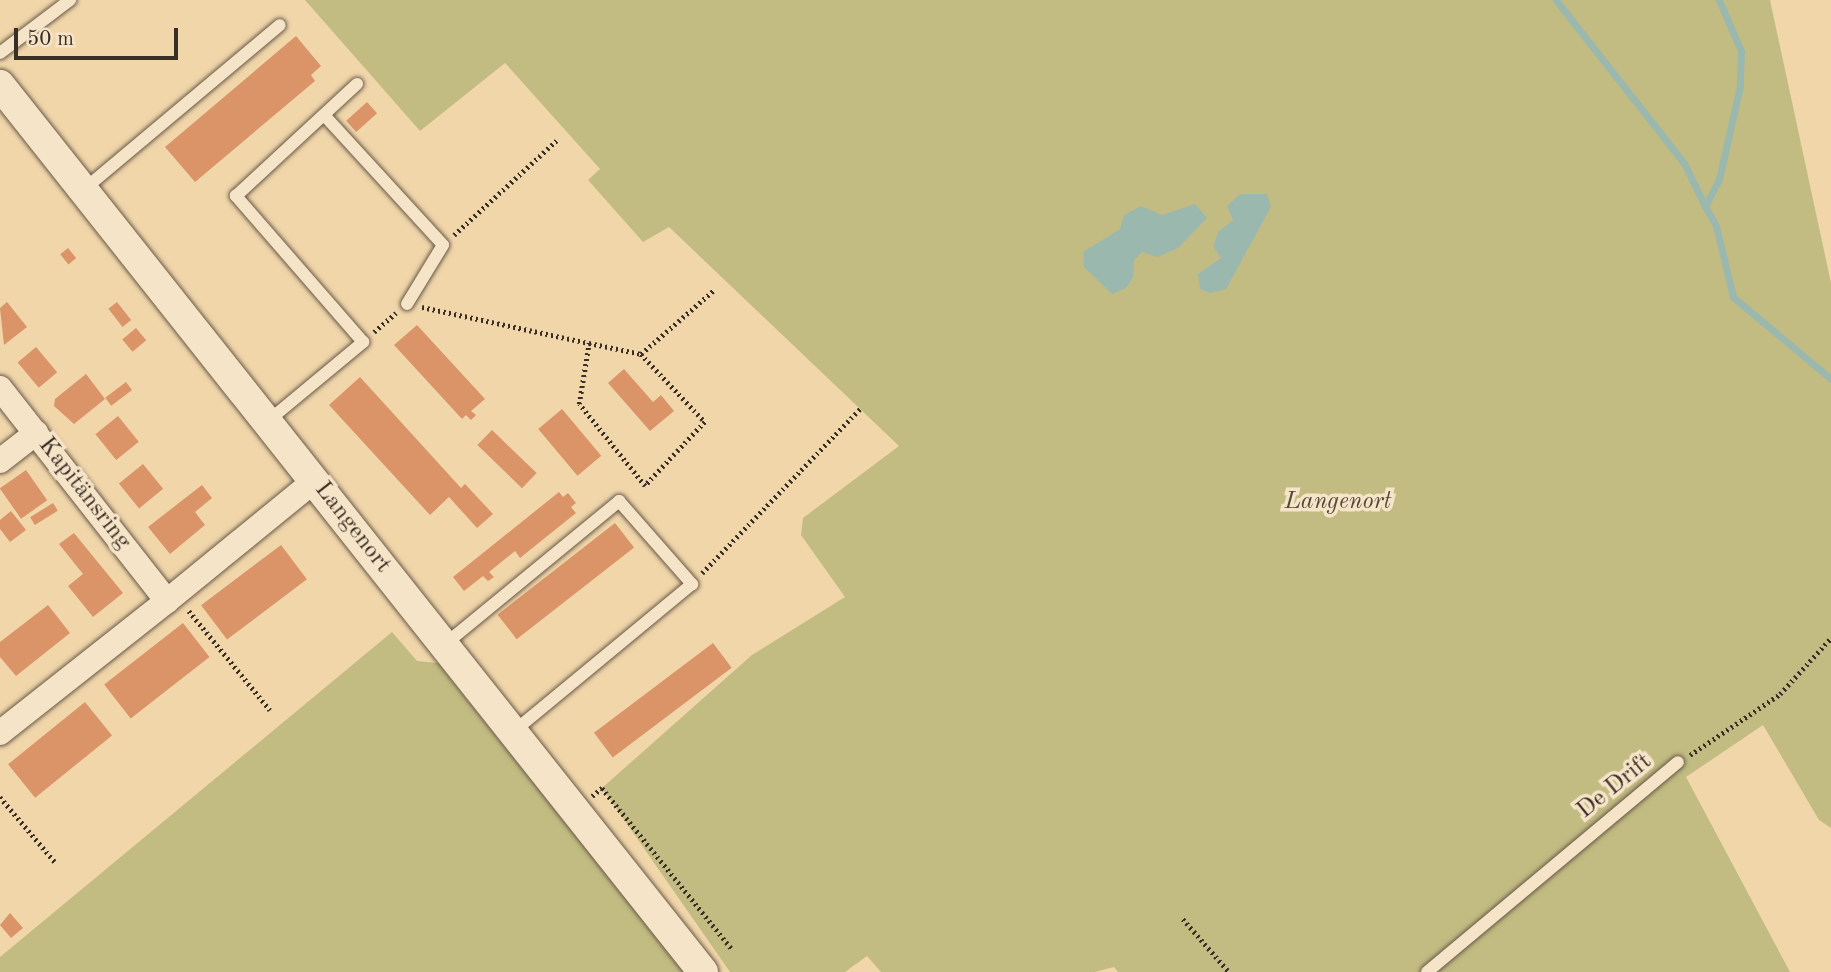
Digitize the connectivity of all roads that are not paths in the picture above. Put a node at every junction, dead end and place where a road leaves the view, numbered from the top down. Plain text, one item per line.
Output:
1 (70, 0) edge
2 (280, 25) dead end
3 (0, 54) edge
4 (357, 84) dead end
5 (0, 85) edge
6 (324, 115) junction
7 (81, 191) junction
8 (407, 303) road end
9 (0, 388) edge
10 (268, 421) junction
11 (36, 433) junction
12 (0, 461) edge
13 (314, 481) junction
14 (171, 597) junction
15 (444, 645) junction
16 (514, 732) junction
17 (0, 733) edge
18 (1678, 762) road end
19 (703, 972) edge
20 (1427, 972) edge

1 - 3 lane
2 - 7 lane
4 - 6 lane
5 - 7 street, Langenort
6 - 8 lane
6 - 10 lane
7 - 10 street, Langenort
9 - 11 street, Kapitänsring
10 - 13 street, Langenort
11 - 12 street
11 - 14 street, Kapitänsring
13 - 14 street
13 - 15 street, Langenort
14 - 17 street
15 - 16 street, Langenort
15 - 16 lane
16 - 19 street, Langenort
18 - 20 lane, De Drift

